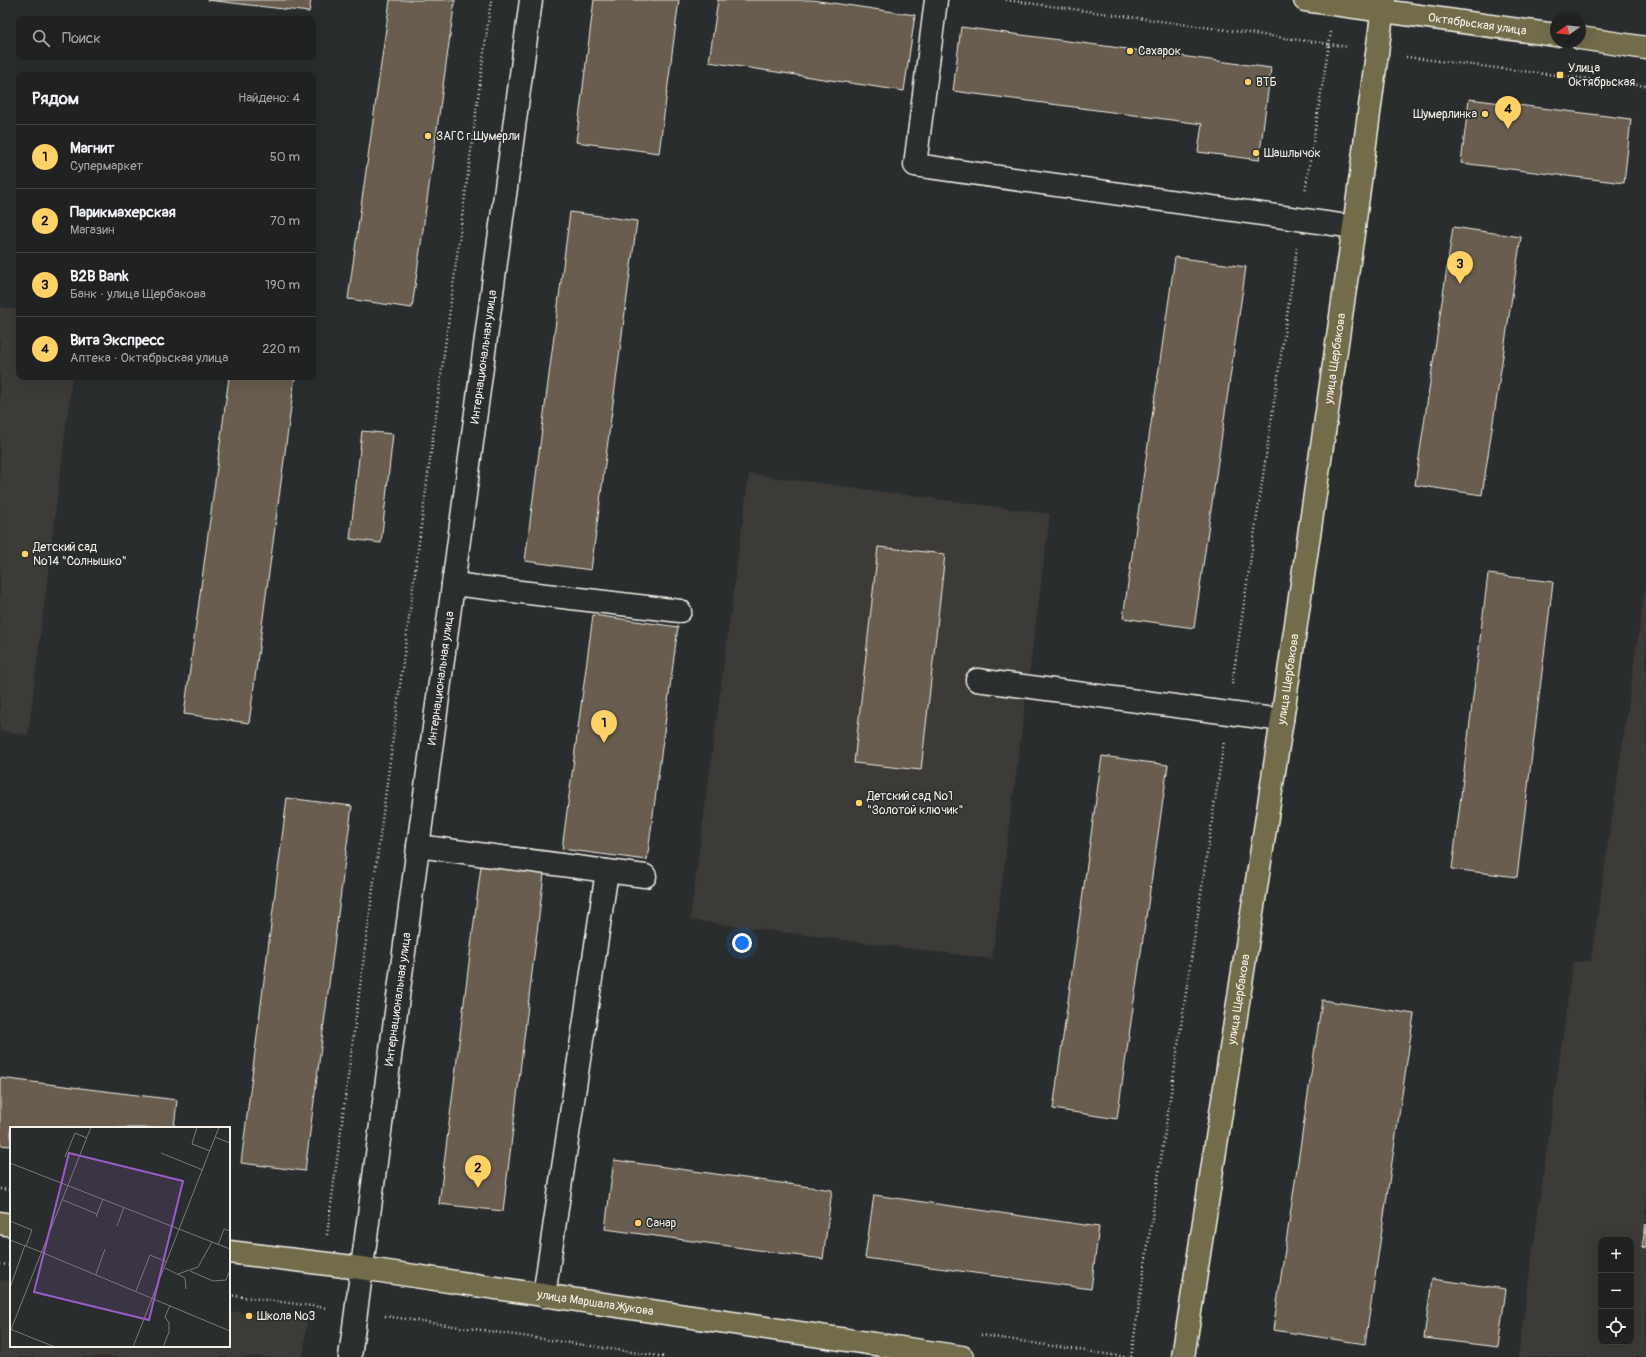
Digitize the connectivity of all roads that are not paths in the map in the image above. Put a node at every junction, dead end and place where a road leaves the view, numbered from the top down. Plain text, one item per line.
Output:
1 (531, 0) edge
2 (936, 0) edge
3 (1305, 0) edge
4 (1383, 5) edge
5 (1550, 34) edge
6 (1586, 39) edge
7 (1646, 48) edge
8 (1354, 227) junction
9 (453, 584) junction
10 (680, 611) dead end
11 (977, 680) dead end
12 (1282, 720) junction
13 (418, 846) junction
14 (607, 871) junction
15 (645, 876) dead end
16 (0, 1223) edge
17 (10, 1225) edge
18 (230, 1252) edge
19 (361, 1268) junction
20 (544, 1296) junction
21 (350, 1357) edge
22 (962, 1357) edge
23 (1184, 1357) edge

1 - 9 street, Интернациональная улица
2 - 8 street
3 - 4 main road, Октябрьская улица
4 - 5 main road, Октябрьская улица
4 - 8 main road, улица Щербакова
6 - 7 main road
8 - 12 main road, улица Щербакова
9 - 10 street
9 - 13 street, Интернациональная улица
11 - 12 street
12 - 23 main road, улица Щербакова
13 - 14 street
13 - 19 street, Интернациональная улица
14 - 15 street
14 - 20 street
16 - 17 main road
18 - 19 main road, улица Маршала Жукова
19 - 20 main road, улица Маршала Жукова
19 - 21 street, Интернациональная улица
20 - 22 main road, улица Маршала Жукова

